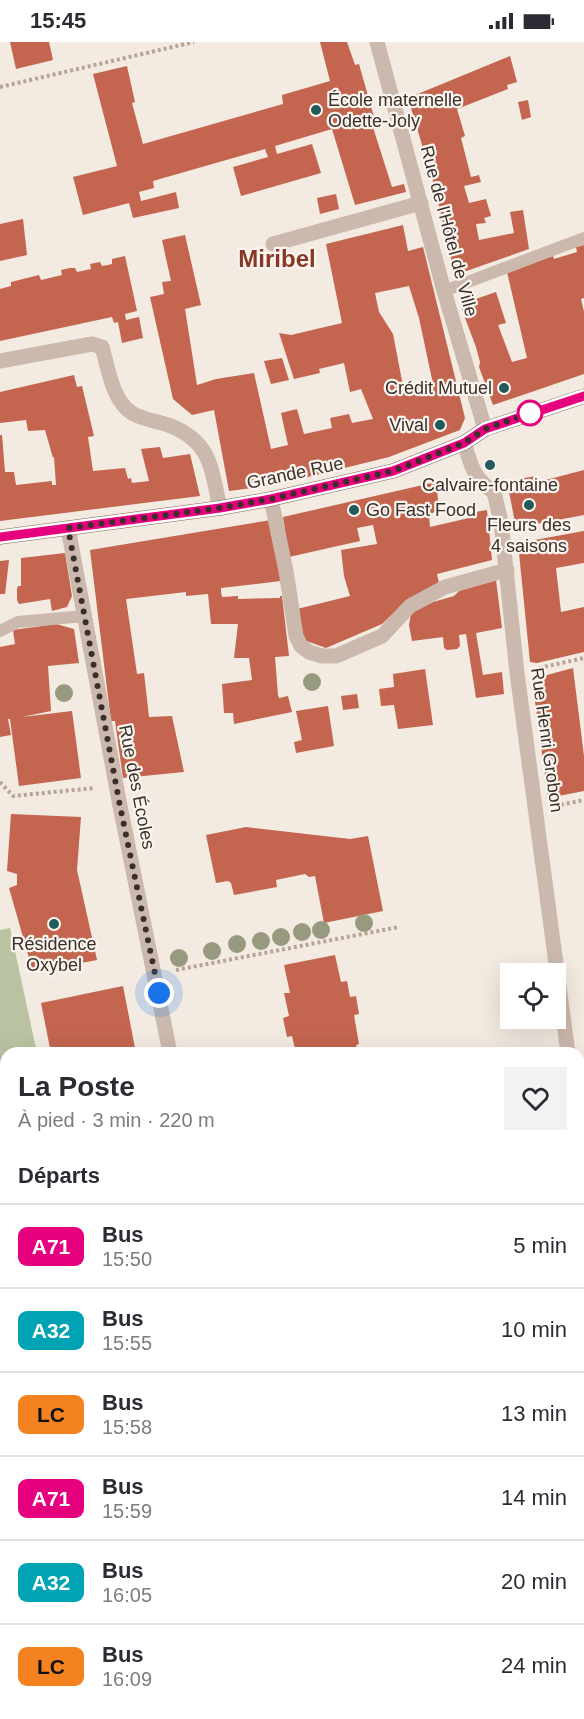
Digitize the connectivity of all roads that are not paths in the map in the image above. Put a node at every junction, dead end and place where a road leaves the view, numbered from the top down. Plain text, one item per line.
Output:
1 (378, 42) edge
2 (421, 203) junction
3 (584, 238) edge
4 (273, 244) dead end
5 (444, 291) junction
6 (0, 361) edge
7 (584, 396) edge
8 (485, 429) junction
9 (464, 443) junction
10 (271, 499) junction
11 (220, 508) junction
12 (68, 528) junction
13 (0, 537) edge
14 (507, 570) junction
15 (84, 616) junction
16 (0, 631) edge
17 (169, 1047) edge
18 (567, 1047) edge

1 - 2 street, Rue de l'Hôtel de Ville
2 - 4 street
2 - 5 street, Rue de l'Hôtel de Ville
3 - 5 lane
5 - 8 street, Rue de l'Hôtel de Ville
6 - 11 street
7 - 8 main road, Grande Rue
8 - 9 main road, Grande Rue
9 - 10 main road, Grande Rue
9 - 14 street, Rue Henri Grobon
10 - 11 main road, Grande Rue
10 - 14 street
11 - 12 main road, Grande Rue
12 - 13 main road, Grande Rue
12 - 15 street, Rue des Écoles
14 - 18 street, Rue Henri Grobon
15 - 16 lane
15 - 17 street, Rue des Écoles

